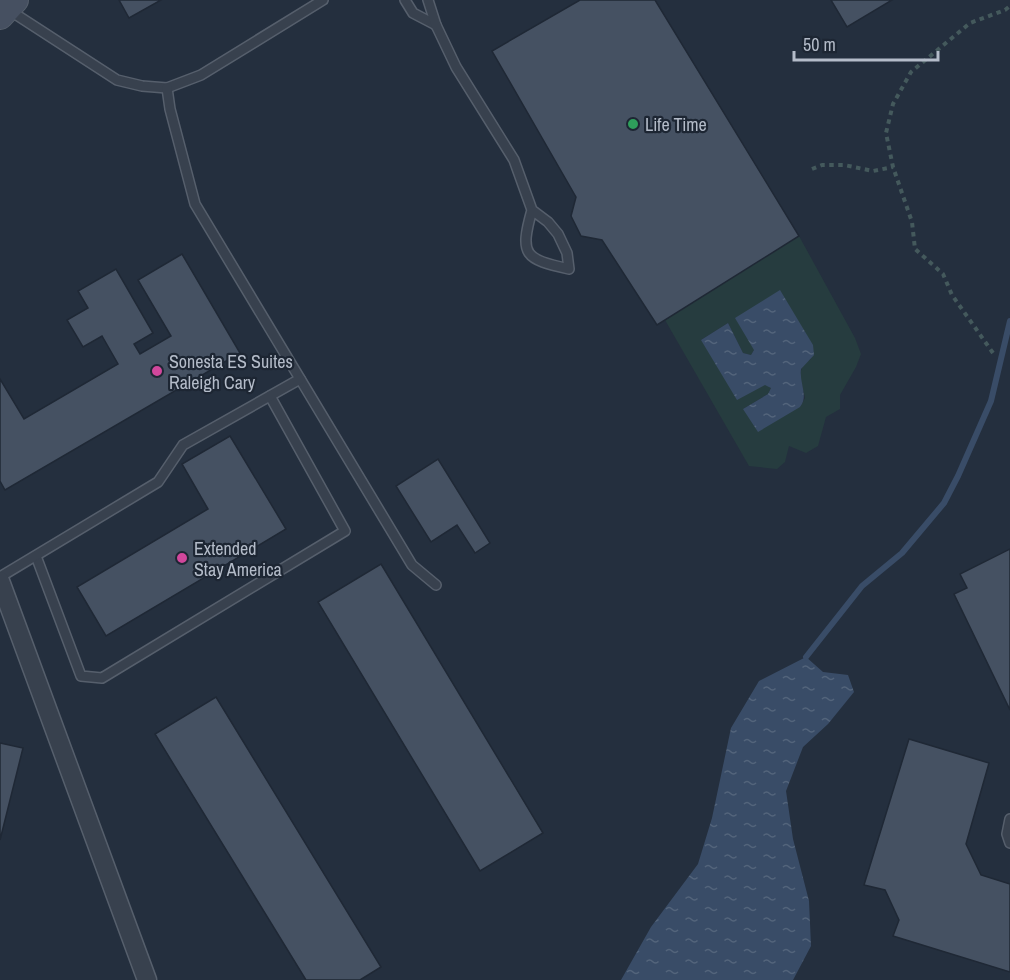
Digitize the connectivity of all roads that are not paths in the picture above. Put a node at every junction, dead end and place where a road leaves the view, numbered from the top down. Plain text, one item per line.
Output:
1 (323, 0) edge
2 (405, 0) edge
3 (428, 0) edge
4 (11, 5) edge
5 (436, 25) junction
6 (167, 88) junction
7 (532, 210) junction
8 (300, 379) junction
9 (270, 396) junction
10 (36, 556) junction
11 (0, 579) edge
12 (436, 585) dead end
13 (1010, 819) edge
14 (1010, 843) edge
15 (147, 980) edge

1 - 6 lane
2 - 5 lane
3 - 5 lane
4 - 6 lane
5 - 7 lane
6 - 8 lane
7 - 7 lane
8 - 9 lane
8 - 12 lane
9 - 10 lane
9 - 10 lane
10 - 11 lane
11 - 15 street
13 - 14 lane

